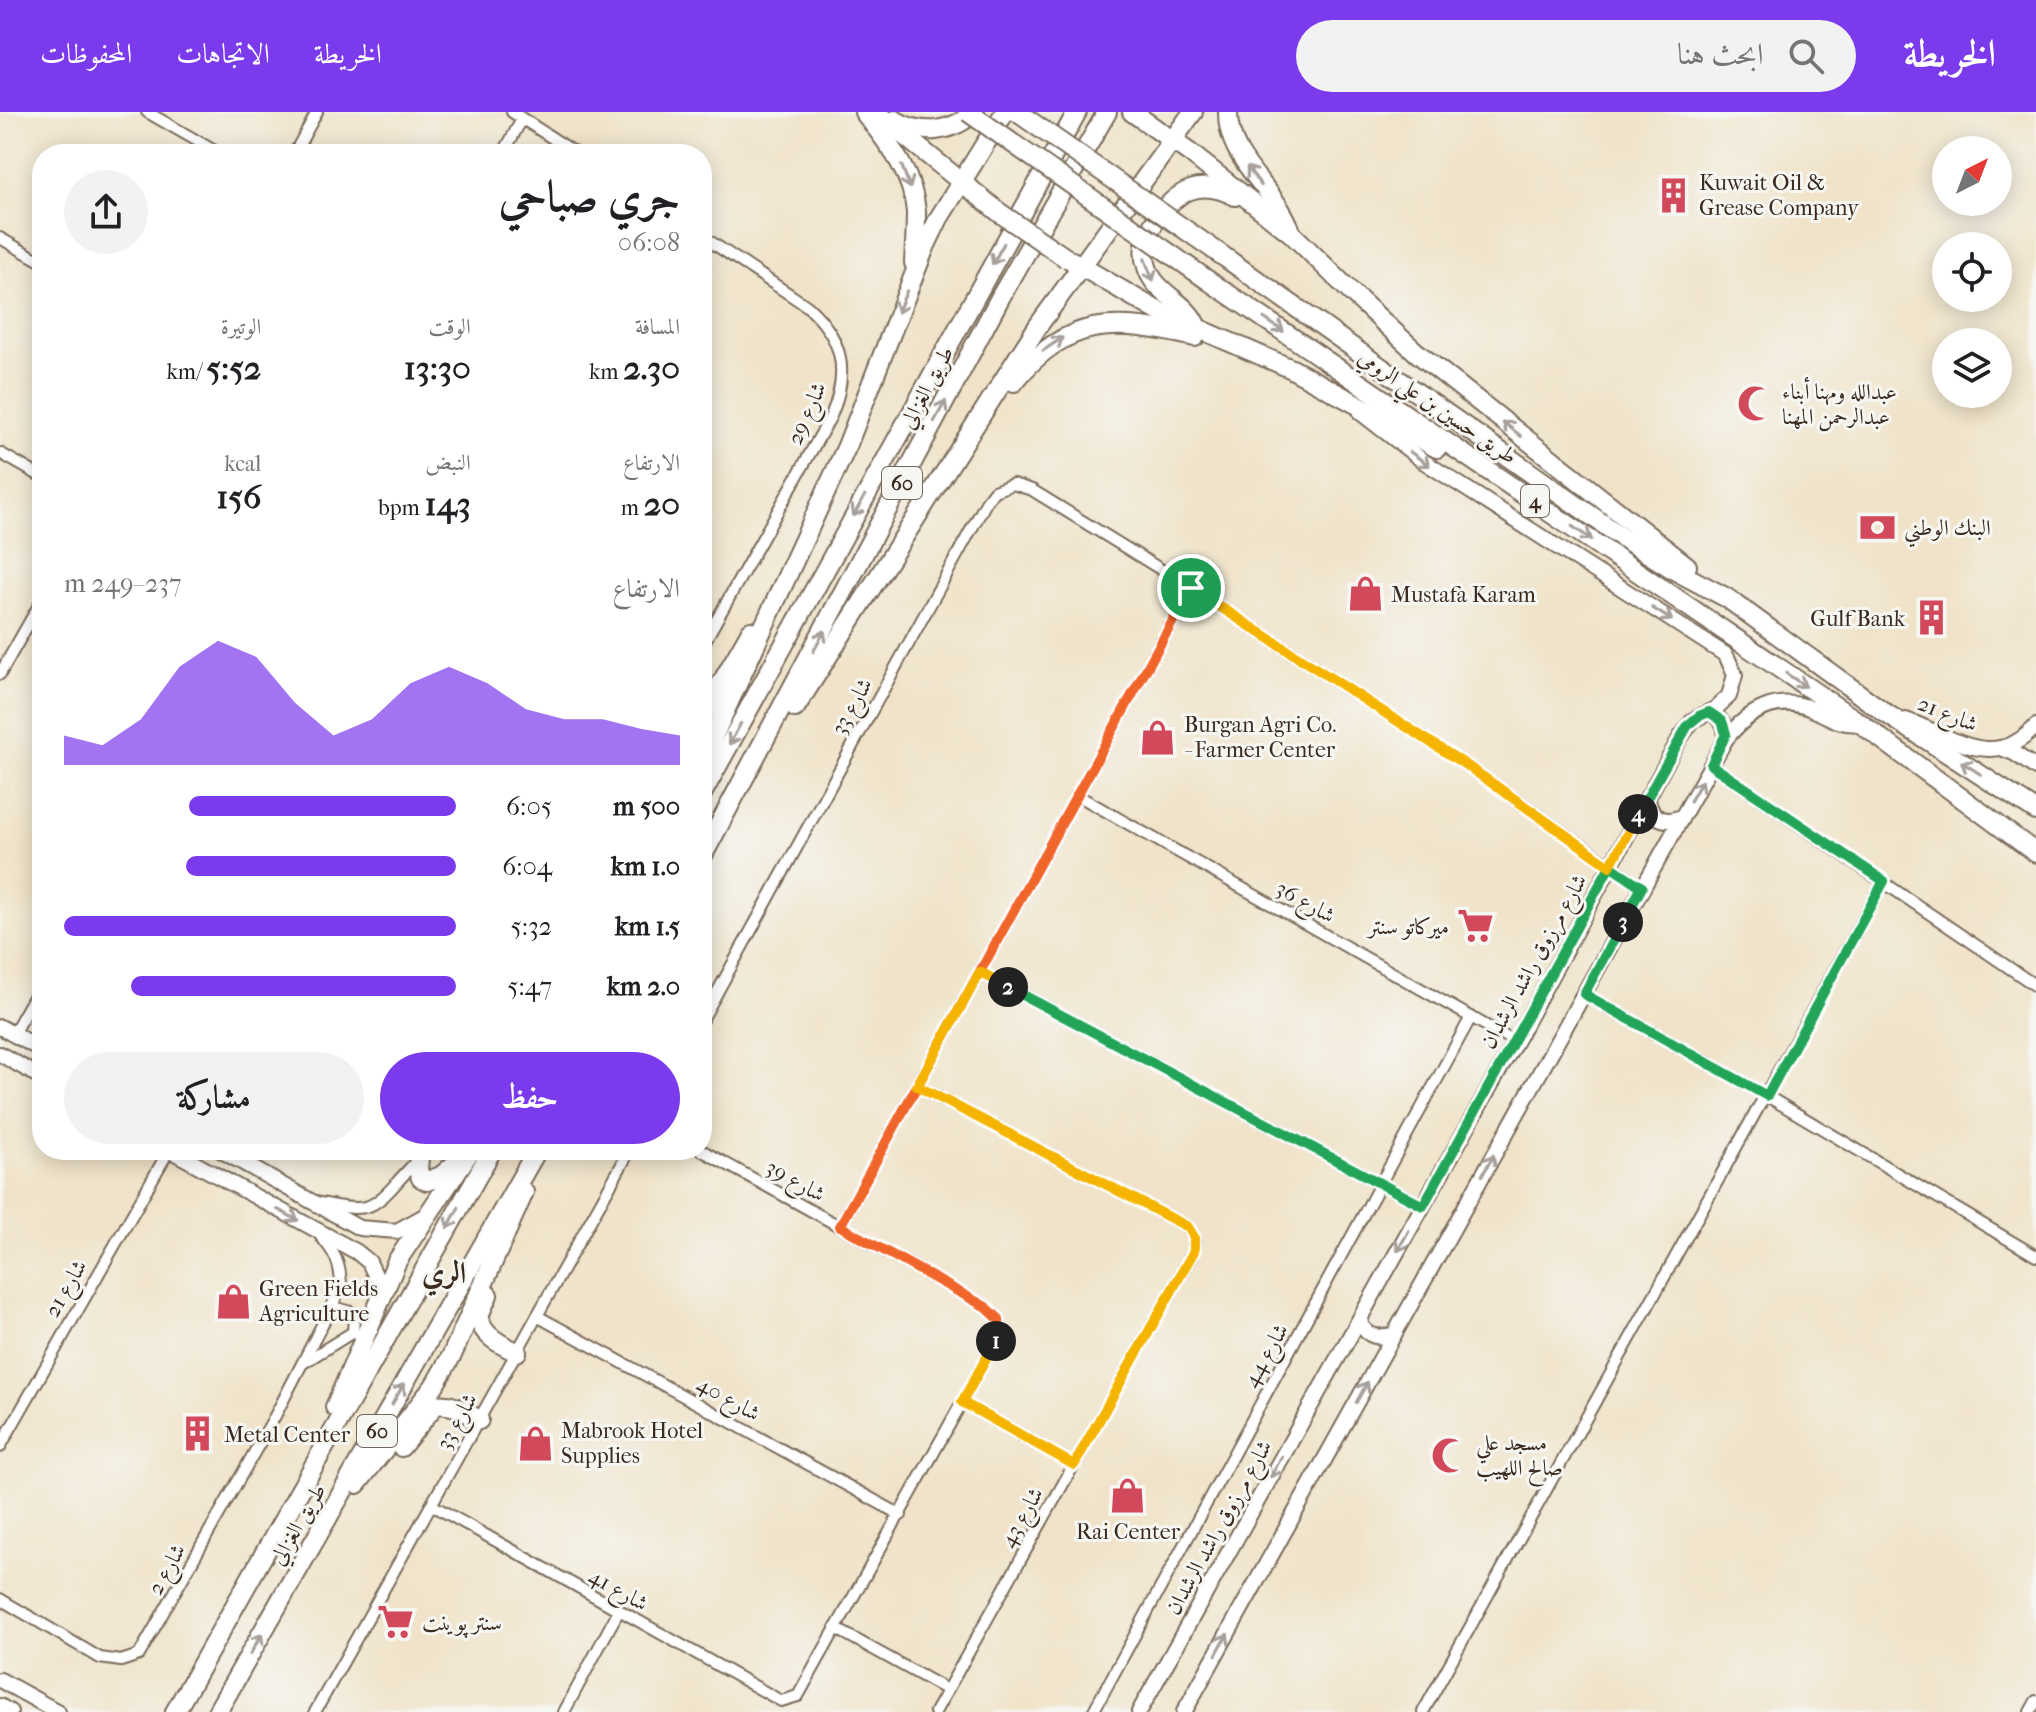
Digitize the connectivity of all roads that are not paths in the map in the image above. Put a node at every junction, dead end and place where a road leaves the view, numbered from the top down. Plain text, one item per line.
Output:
1 (147, 112) edge
2 (317, 112) edge
3 (512, 112) edge
4 (864, 112) edge
5 (875, 112) edge
6 (883, 112) edge
7 (968, 112) edge
8 (975, 112) edge
9 (1005, 112) edge
10 (1017, 112) edge
11 (1077, 112) edge
12 (1107, 112) edge
13 (1132, 112) edge
14 (1193, 112) edge
15 (1228, 112) edge
16 (522, 119) junction
17 (1173, 142) junction
18 (203, 144) edge
19 (299, 144) edge
20 (508, 144) edge
21 (561, 144) edge
22 (961, 182) junction
23 (1292, 234) junction
24 (0, 238) edge
25 (712, 243) edge
26 (32, 256) edge
27 (1074, 262) junction
28 (914, 272) junction
29 (1197, 328) junction
30 (1245, 349) junction
31 (1338, 392) junction
32 (964, 444) junction
33 (0, 453) edge
34 (32, 471) edge
35 (1548, 510) junction
36 (1191, 588) junction
37 (1727, 598) junction
38 (773, 604) junction
39 (32, 617) edge
40 (712, 628) edge
41 (1, 671) edge
42 (712, 699) edge
43 (1709, 712) junction
44 (1884, 712) junction
45 (1860, 723) junction
46 (2036, 726) edge
47 (712, 739) edge
48 (1725, 740) junction
49 (2001, 748) junction
50 (1711, 765) junction
51 (2036, 768) edge
52 (712, 776) edge
53 (1077, 795) junction
54 (1648, 796) junction
55 (732, 804) junction
56 (2036, 811) edge
57 (1681, 817) junction
58 (712, 839) edge
59 (2036, 853) edge
60 (1610, 866) junction
61 (1884, 881) junction
62 (1642, 887) junction
63 (980, 972) junction
64 (2036, 986) edge
65 (1584, 994) junction
66 (32, 996) edge
67 (712, 1002) edge
68 (1471, 1017) junction
69 (6, 1030) edge
70 (1515, 1042) junction
71 (32, 1044) edge
72 (0, 1054) edge
73 (32, 1072) edge
74 (917, 1086) junction
75 (1767, 1096) junction
76 (712, 1156) edge
77 (164, 1160) edge
78 (188, 1160) edge
79 (210, 1160) edge
80 (238, 1160) edge
81 (416, 1160) edge
82 (420, 1160) edge
83 (459, 1160) edge
84 (464, 1160) edge
85 (486, 1160) edge
86 (533, 1160) edge
87 (535, 1160) edge
88 (624, 1160) edge
89 (194, 1163) junction
90 (257, 1171) junction
91 (1382, 1184) junction
92 (243, 1191) junction
93 (312, 1202) junction
94 (1423, 1206) junction
95 (432, 1211) junction
96 (840, 1226) junction
97 (315, 1229) junction
98 (507, 1235) junction
99 (2036, 1256) edge
100 (384, 1294) junction
101 (328, 1314) junction
102 (1362, 1314) junction
103 (537, 1316) junction
104 (1394, 1335) junction
105 (517, 1352) junction
106 (301, 1364) junction
107 (962, 1402) junction
108 (479, 1420) junction
109 (0, 1447) edge
110 (1074, 1465) junction
111 (370, 1469) junction
112 (298, 1494) junction
113 (432, 1505) junction
114 (331, 1513) junction
115 (901, 1515) junction
116 (0, 1599) edge
117 (618, 1612) junction
118 (835, 1628) junction
119 (0, 1680) edge
120 (947, 1690) junction
121 (789, 1700) joint
122 (2036, 1701) edge
123 (0, 1706) edge
124 (10, 1712) edge
125 (58, 1712) edge
126 (175, 1712) edge
127 (217, 1712) edge
128 (315, 1712) edge
129 (564, 1712) edge
130 (935, 1712) edge
131 (1093, 1712) edge
132 (1139, 1712) edge
133 (1184, 1712) edge
134 (1423, 1712) edge
135 (2030, 1712) edge

1 - 18 street
2 - 19 street
3 - 16 street
4 -> 28 highway
5 - 22 highway
6 - 8 highway
7 -> 35 highway, طريق حسين بن علي الرومي / 4, bridge
9 - 22 highway
10 - 37 highway, طريق حسين بن علي الرومي / 4, bridge
11 -> 52 highway, طريق الغزالي / 60
55 -> 12 highway, طريق الغزالي / 60
13 - 17 highway
14 - 17 highway
23 -> 15 highway
16 - 20 street
16 - 21 street
17 - 23 highway
17 - 27 highway
22 - 27 highway, bridge
22 - 28 highway
23 -> 29 highway
37 -> 23 highway
24 - 26 street
25 - 40 street, شارع 29
27 - 29 highway
27 - 32 highway
28 -> 38 highway
29 - 30 highway
30 - 31 highway
32 -> 30 highway
31 - 35 highway
31 -> 43 street, شارع مرزوق راشد الرشدان
32 - 55 highway
33 - 34 street
35 -> 45 highway, طريق حسين بن علي الرومي / 4
36 - 53 street
36 - 60 street, شارع 33
36 - 67 street, شارع 33
37 - 44 highway, طريق حسين بن علي الرومي / 4
38 - 42 highway
38 - 47 highway
39 - 41 street
43 - 48 street
43 - 54 street, شارع مرزوق راشد الرشدان
44 - 49 street, شارع 21
56 -> 44 highway, طريق حسين بن علي الرومي / 4
45 - 48 street
45 - 59 highway, طريق حسين بن علي الرومي / 4
46 - 49 street, شارع 21
48 - 50 street
49 - 51 street
57 -> 50 street
50 - 61 street
53 - 63 street
53 - 68 street, شارع 36
54 - 57 street
54 - 60 street, شارع مرزوق راشد الرشدان
55 - 58 highway, طريق الغزالي / 60
57 - 62 street
60 - 62 street, شارع 33
60 - 70 street, شارع مرزوق راشد الرشدان
61 - 64 street
61 - 75 street
62 - 65 street
63 - 74 street
63 - 91 street
65 - 75 street
104 -> 65 street
66 - 69 street
68 - 70 street, شارع 36
68 - 91 street, شارع 44
69 - 71 street
70 - 94 street, شارع مرزوق راشد الرشدان
72 - 73 street
74 - 96 street
74 - 110 street, شارع 43
75 - 99 street
75 - 134 street
76 - 96 street, شارع 39
77 - 109 street, شارع 21
78 - 89 street
79 - 89 street
80 - 90 street
81 - 93 street
82 - 83 highway
84 - 95 highway
85 -> 112 highway, طريق الغزالي / 60
114 -> 86 highway, طريق الغزالي / 60
87 - 98 highway
88 - 103 street, شارع 33
89 - 92 street
90 - 92 street
90 - 93 street
91 - 94 street
91 - 131 street, شارع 44
92 -> 97 street
93 - 95 street
94 -> 102 street, شارع مرزوق راشد الرشدان
95 - 100 highway
96 - 107 street, شارع 39
97 - 100 street
97 - 101 street, شارع 2
98 - 105 highway
98 - 111 highway
100 - 112 highway
101 - 106 street, شارع 2
101 - 106 street
102 - 104 street
102 -> 132 street, شارع مرزوق راشد الرشدان
103 - 105 street, شارع 33
103 - 115 street, شارع 40
133 -> 104 street
105 - 108 street, شارع 33
106 - 116 street, شارع 2
107 - 110 street
107 - 115 street, شارع 39
108 - 111 highway
108 - 113 street, شارع 33
110 - 120 street, شارع 43
111 - 114 highway
112 - 126 highway, طريق الغزالي / 60
113 - 117 street, شارع 41
113 - 128 street, شارع 33
127 -> 114 highway, طريق الغزالي / 60
115 - 118 street, شارع 39
117 - 121 street, شارع 41
117 - 129 street
118 - 120 street
118 - 121 street, شارع 39
119 - 125 street
120 - 130 street, شارع 43
122 - 135 street
123 - 124 street

